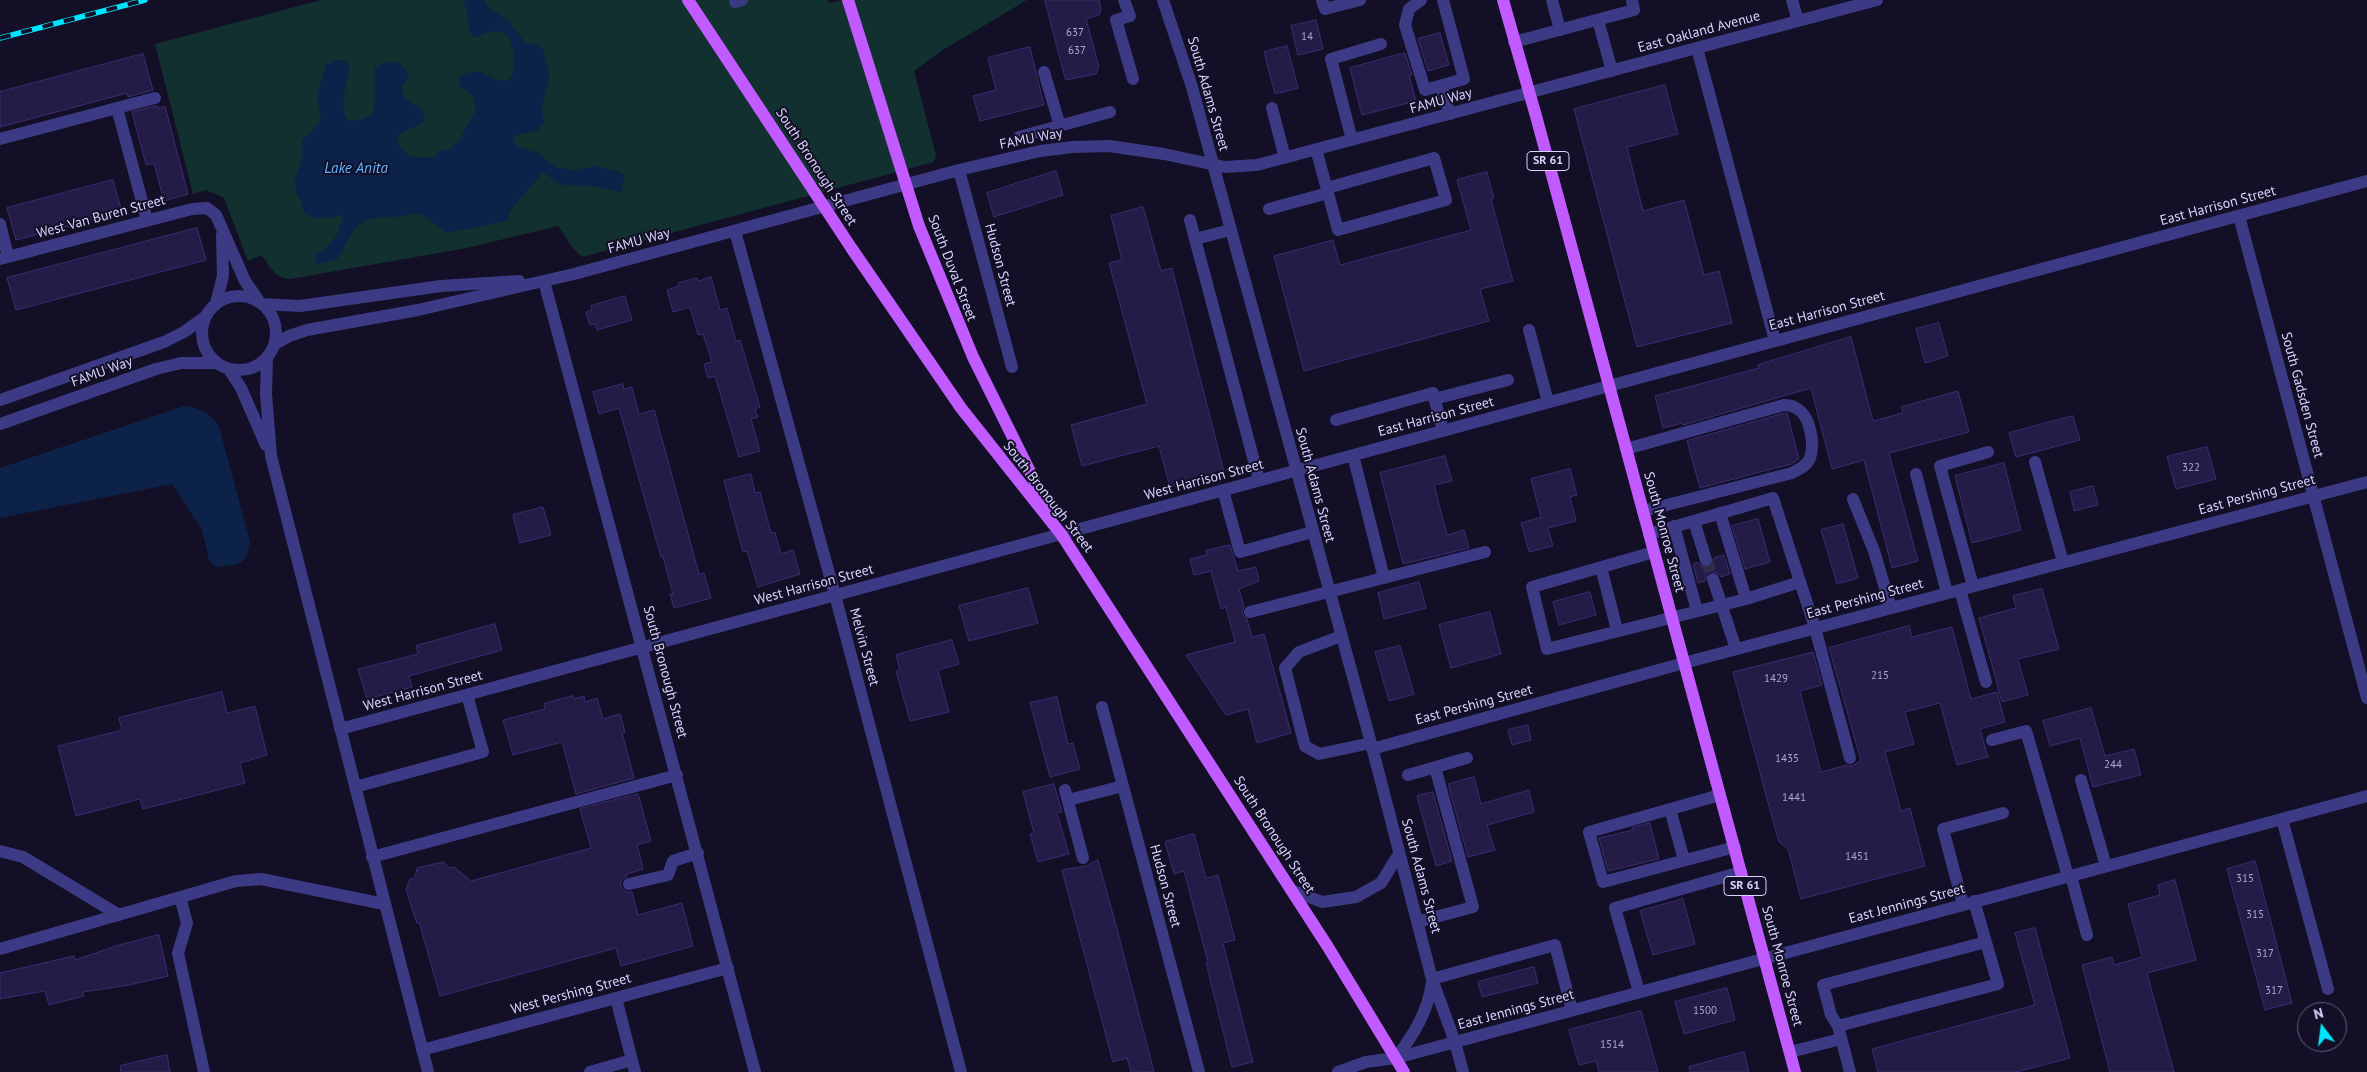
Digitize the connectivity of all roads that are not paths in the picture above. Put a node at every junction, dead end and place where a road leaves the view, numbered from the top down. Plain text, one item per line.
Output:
1 (688, 0) edge
2 (848, 0) edge
3 (1124, 0) edge
4 (1163, 0) edge
5 (1322, 0) edge
6 (1360, 0) edge
7 (1421, 0) edge
8 (1444, 0) edge
9 (1502, 0) edge
10 (1552, 0) edge
11 (1632, 0) edge
12 (1792, 0) edge
13 (1872, 1) edge
14 (1598, 20) junction
15 (1798, 21) junction
16 (1560, 30) junction
17 (1514, 42) junction
18 (1381, 44) dead end
19 (1697, 48) junction
20 (1612, 71) junction
21 (1044, 72) dead end
22 (1133, 79) dead end
23 (1441, 86) junction
24 (1529, 93) junction
25 (155, 98) dead end
26 (117, 108) junction
27 (1272, 108) dead end
28 (1110, 112) dead end
29 (1450, 114) junction
30 (1060, 126) junction
31 (1035, 133) junction
32 (1019, 137) dead end
33 (0, 139) edge
34 (1352, 140) junction
35 (1316, 149) junction
36 (1040, 152) junction
37 (1285, 158) junction
38 (1212, 165) junction
39 (959, 170) junction
40 (2367, 181) edge
41 (1328, 190) junction
42 (1269, 209) dead end
43 (2238, 216) junction
44 (147, 220) junction
45 (1190, 220) dead end
46 (0, 224) edge
47 (222, 230) junction
48 (1230, 230) junction
49 (735, 231) junction
50 (1195, 240) junction
51 (4, 257) edge
52 (544, 281) junction
53 (260, 302) junction
54 (216, 303) junction
55 (205, 318) junction
56 (1529, 330) dead end
57 (1775, 341) junction
58 (275, 344) junction
59 (267, 358) junction
60 (222, 366) junction
61 (1012, 367) dead end
62 (1508, 380) dead end
63 (1609, 386) junction
64 (1434, 399) junction
65 (0, 400) edge
66 (1548, 402) junction
67 (1336, 420) dead end
68 (0, 424) edge
69 (1443, 431) junction
70 (1626, 449) junction
71 (1988, 452) dead end
72 (1353, 455) junction
73 (271, 456) junction
74 (2035, 462) dead end
75 (1295, 471) junction
76 (1916, 474) dead end
77 (1259, 480) junction
78 (2367, 482) edge
79 (1223, 490) junction
80 (2314, 496) junction
81 (1853, 499) dead end
82 (1643, 511) junction
83 (1720, 513) junction
84 (1694, 521) junction
85 (1674, 526) junction
86 (1312, 532) junction
87 (1061, 534) junction
88 (1649, 534) junction
89 (1485, 552) dead end
90 (1654, 552) junction
91 (1706, 560) tunnel mouth
92 (2063, 562) junction
93 (1601, 567) junction
94 (1384, 578) junction
95 (1713, 579) tunnel mouth
96 (1800, 582) junction
97 (1973, 586) junction
98 (1960, 590) junction
99 (1329, 592) junction
100 (1947, 593) junction
101 (835, 595) junction
102 (1746, 599) junction
103 (1722, 605) junction
104 (1891, 608) junction
105 (1697, 611) junction
106 (1250, 612) dead end
107 (1671, 616) junction
108 (1815, 628) junction
109 (1617, 630) junction
110 (1341, 636) junction
111 (643, 647) junction
112 (1736, 649) junction
113 (1684, 663) junction
114 (1986, 682) dead end
115 (467, 694) junction
116 (2367, 698) edge
117 (1102, 707) dead end
118 (340, 729) junction
119 (1992, 740) dead end
120 (1371, 746) junction
121 (1467, 758) dead end
122 (1850, 758) dead end
123 (1435, 767) junction
124 (677, 775) junction
125 (1408, 775) dead end
126 (2081, 780) dead end
127 (1123, 786) junction
128 (354, 787) junction
129 (1720, 795) junction
130 (2367, 796) edge
131 (1670, 809) junction
132 (2003, 813) dead end
133 (2282, 819) junction
134 (1735, 847) junction
135 (0, 851) edge
136 (698, 853) junction
137 (1399, 854) junction
138 (372, 857) junction
139 (1083, 858) dead end
140 (1684, 860) junction
141 (2106, 866) junction
142 (1742, 872) junction
143 (2069, 876) junction
144 (629, 884) dead end
145 (1291, 890) junction
146 (180, 897) junction
147 (1969, 903) junction
148 (384, 904) junction
149 (118, 915) junction
150 (1417, 922) junction
151 (2087, 935) dead end
152 (1986, 942) junction
153 (0, 949) edge
154 (1765, 958) junction
155 (728, 968) junction
156 (1432, 979) junction
157 (2328, 989) dead end
158 (1639, 992) junction
159 (616, 998) junction
160 (1572, 1010) junction
161 (1840, 1032) junction
162 (1455, 1042) junction
163 (422, 1050) junction
164 (1790, 1052) junction
165 (1396, 1058) junction
166 (634, 1066) edge
167 (204, 1072) edge
168 (428, 1072) edge
169 (590, 1072) edge
170 (755, 1072) edge
171 (961, 1072) edge
172 (1199, 1072) edge
173 (1338, 1072) edge
174 (1404, 1072) edge
175 (1463, 1072) edge
176 (1795, 1072) edge
177 (1850, 1072) edge

1 - 87 main road, South Bronough Street, bridge
2 - 87 main road, South Duval Street, bridge
3 - 22 street
4 - 38 street, South Adams Street
5 - 6 street
7 - 23 street
8 - 23 street
9 - 17 main road, South Monroe Street / SR 61
10 - 16 street
11 - 14 street
12 - 15 street
13 - 15 street, East Oakland Avenue
14 - 16 street
14 - 20 street
15 - 19 street, East Oakland Avenue
16 - 17 street
17 - 24 main road, South Monroe Street / SR 61
18 - 34 street
19 - 20 street, East Oakland Avenue
19 - 57 street
20 - 24 street, East Oakland Avenue
21 - 30 street
23 - 29 street
24 - 29 street, FAMU Way
24 - 63 main road, South Monroe Street / SR 61
25 - 26 street
26 - 33 street
26 - 44 street
27 - 37 street
28 - 30 street
29 - 34 street, FAMU Way
30 - 31 street
31 - 32 street
31 - 36 street
34 - 35 street, FAMU Way
35 - 37 street, FAMU Way
35 - 41 street
36 - 38 street, FAMU Way
36 - 39 street, FAMU Way
37 - 38 street, FAMU Way
38 - 48 street, South Adams Street
39 - 49 street, FAMU Way
39 - 61 street, Hudson Street
40 - 43 street, East Harrison Street
41 - 41 street
41 - 42 street
43 - 57 street, East Harrison Street
43 - 80 street, South Gadsden Street
44 - 47 street, West Van Buren Street
44 - 51 street, West Van Buren Street
45 - 50 street
46 - 51 street
47 - 53 street
47 - 54 street
48 - 50 street
48 - 75 street, South Adams Street
49 - 52 street, FAMU Way
49 - 101 street, Melvin Street
50 - 77 street
52 - 53 street, FAMU Way
52 - 58 street, FAMU Way
52 - 111 street, South Bronough Street
53 - 54 street, FAMU Way
53 - 58 street
54 - 55 street, FAMU Way
55 - 60 street
55 - 65 street, FAMU Way
56 - 66 street
57 - 63 street, East Harrison Street
58 - 59 street
59 - 60 street, FAMU Way
59 - 73 street
60 - 68 street, FAMU Way
60 - 73 street
62 - 64 street
63 - 66 street, East Harrison Street
63 - 70 main road, South Monroe Street / SR 61
64 - 67 street
64 - 69 street
66 - 69 street, East Harrison Street
69 - 72 street, East Harrison Street
70 - 82 main road, South Monroe Street / SR 61
70 - 82 street
71 - 97 street
72 - 75 street, East Harrison Street
72 - 94 street
73 - 118 street
74 - 92 street
75 - 77 street, West Harrison Street
75 - 86 street, South Adams Street
76 - 100 street
77 - 79 street, West Harrison Street
78 - 80 street, East Pershing Street
79 - 86 street
79 - 87 street, West Harrison Street
80 - 92 street, East Pershing Street
80 - 116 street, South Gadsden Street
81 - 104 street
82 - 88 main road, South Monroe Street / SR 61
83 - 84 street
83 - 96 street
83 - 102 street
84 - 85 street
84 - 91 street
85 - 88 street
85 - 105 street
86 - 99 street, South Adams Street
87 - 101 street, West Harrison Street
87 - 145 main road, South Bronough Street
88 - 90 main road, South Monroe Street / SR 61
89 - 94 street
90 - 93 street
90 - 107 main road, South Monroe Street / SR 61
92 - 97 street, East Pershing Street
93 - 109 street
93 - 109 street
94 - 99 street
95 - 103 street
96 - 102 street
96 - 108 street
97 - 98 street, East Pershing Street
98 - 100 street, East Pershing Street
98 - 114 street
99 - 106 street
99 - 110 street, South Adams Street
100 - 104 street, East Pershing Street
101 - 111 street, West Harrison Street
101 - 171 street, Melvin Street
102 - 103 street
103 - 105 street
103 - 112 street
104 - 108 street, East Pershing Street
105 - 107 street
107 - 109 street
107 - 113 main road, South Monroe Street / SR 61
108 - 112 street, East Pershing Street
108 - 122 street
110 - 120 street, South Adams Street
110 - 120 street, East Pershing Street
111 - 115 street, West Harrison Street
111 - 124 street, South Bronough Street
112 - 113 street, East Pershing Street
113 - 120 street, East Pershing Street
113 - 129 main road, South Monroe Street / SR 61
115 - 118 street, West Harrison Street
115 - 128 street
117 - 127 street, Hudson Street
118 - 128 street
119 - 143 street
120 - 137 street, South Adams Street
121 - 123 street
123 - 125 street
123 - 150 street
124 - 136 street, South Bronough Street
124 - 138 street
126 - 141 street
127 - 139 street
127 - 172 street, Hudson Street
128 - 138 street
129 - 131 street
129 - 134 main road, South Monroe Street / SR 61
130 - 133 street, East Jennings Street
131 - 140 street
131 - 140 street
132 - 147 street
133 - 141 street, East Jennings Street
133 - 157 street
134 - 140 street
134 - 142 main road, South Monroe Street / SR 61
135 - 149 street
136 - 144 street
136 - 155 street, South Bronough Street
137 - 145 street
137 - 150 street, South Adams Street
138 - 148 street
141 - 143 street, East Jennings Street
142 - 154 main road, South Monroe Street / SR 61
142 - 158 street
143 - 147 street, East Jennings Street
143 - 151 street
145 - 165 main road, South Bronough Street
146 - 148 street
146 - 149 street
146 - 167 street
147 - 152 street
147 - 154 street, East Jennings Street
148 - 163 street
149 - 153 street
150 - 156 street, South Adams Street
152 - 161 street
152 - 161 street
154 - 158 street, East Jennings Street
154 - 164 main road, South Monroe Street / SR 61
155 - 159 street, West Pershing Street
155 - 170 street, South Bronough Street
156 - 160 street
156 - 162 street, South Adams Street
156 - 165 street, South Adams Street
158 - 160 street, East Jennings Street
159 - 163 street, West Pershing Street
159 - 166 street
160 - 162 street, East Jennings Street
161 - 164 street
161 - 177 street
162 - 165 street, East Jennings Street
162 - 175 street, South Adams Street
163 - 168 street
164 - 176 main road, South Monroe Street / SR 61
165 - 173 street, East Jennings Street
165 - 174 main road, South Bronough Street
166 - 169 street

